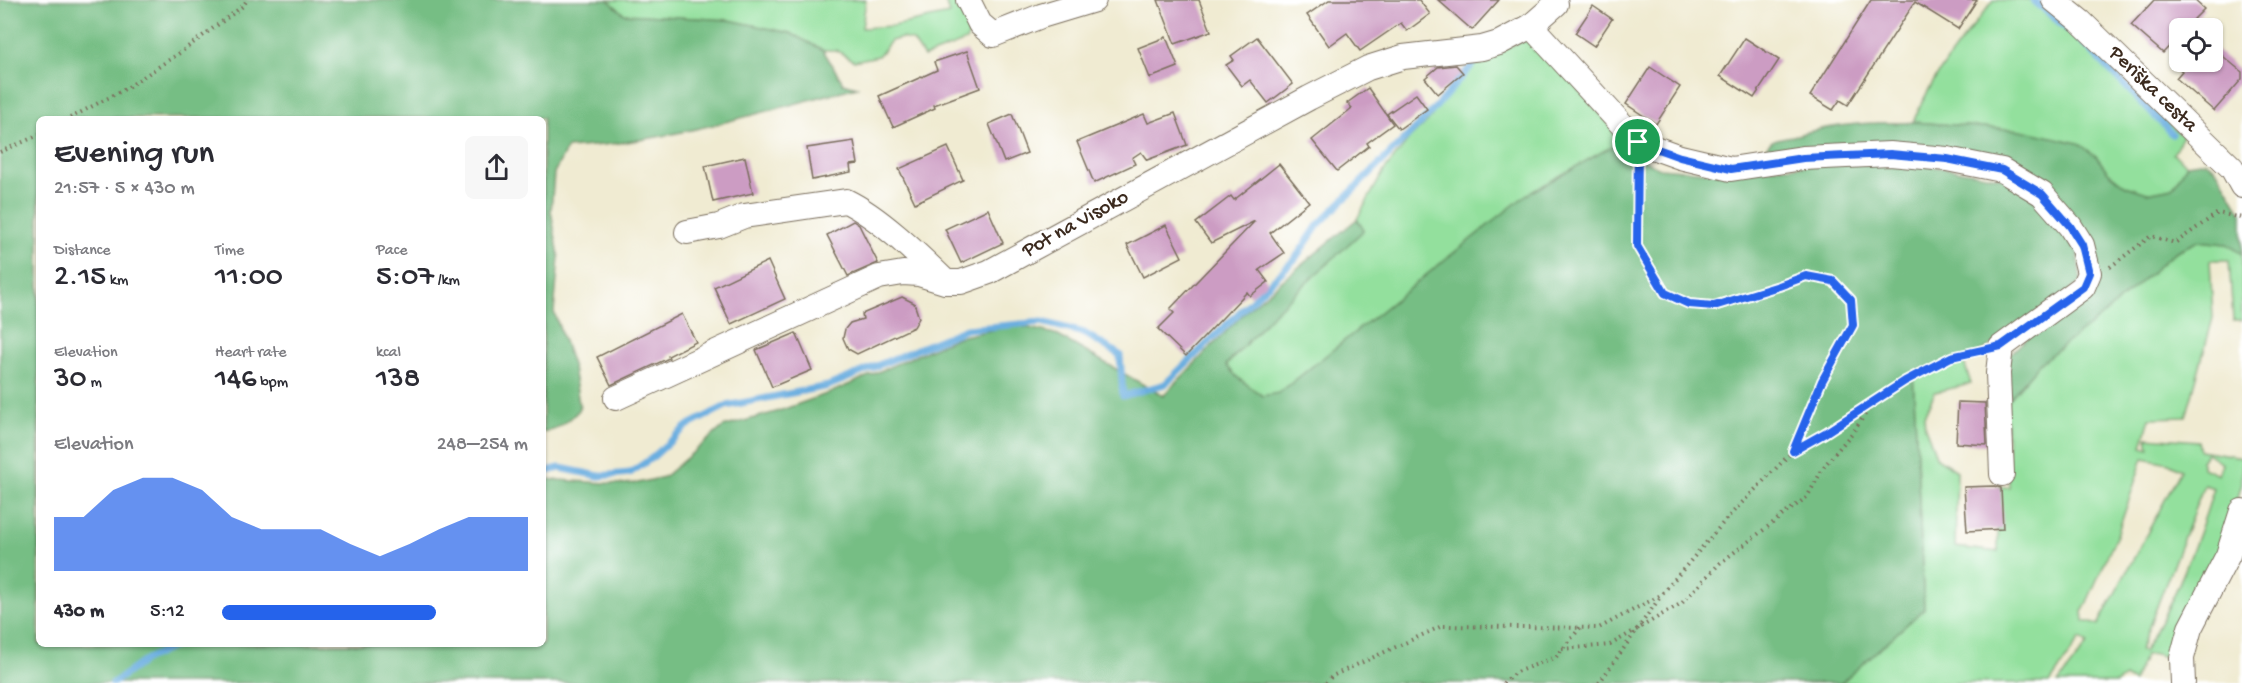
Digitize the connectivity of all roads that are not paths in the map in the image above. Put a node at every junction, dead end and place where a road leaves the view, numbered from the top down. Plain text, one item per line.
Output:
1 (968, 0) edge
2 (1094, 0) edge
3 (2054, 0) edge
4 (1556, 1) edge
5 (1531, 26) junction
6 (2242, 186) edge
7 (687, 231) dead end
8 (945, 282) junction
9 (616, 398) dead end
10 (2002, 474) dead end
11 (2242, 511) edge
12 (2183, 683) edge

1 - 2 street
3 - 6 street, Periška cesta
4 - 5 street, Pot na Visoko
5 - 8 street, Pot na Visoko
5 - 10 street
7 - 8 street
8 - 9 street, Pot na Visoko
11 - 12 street

